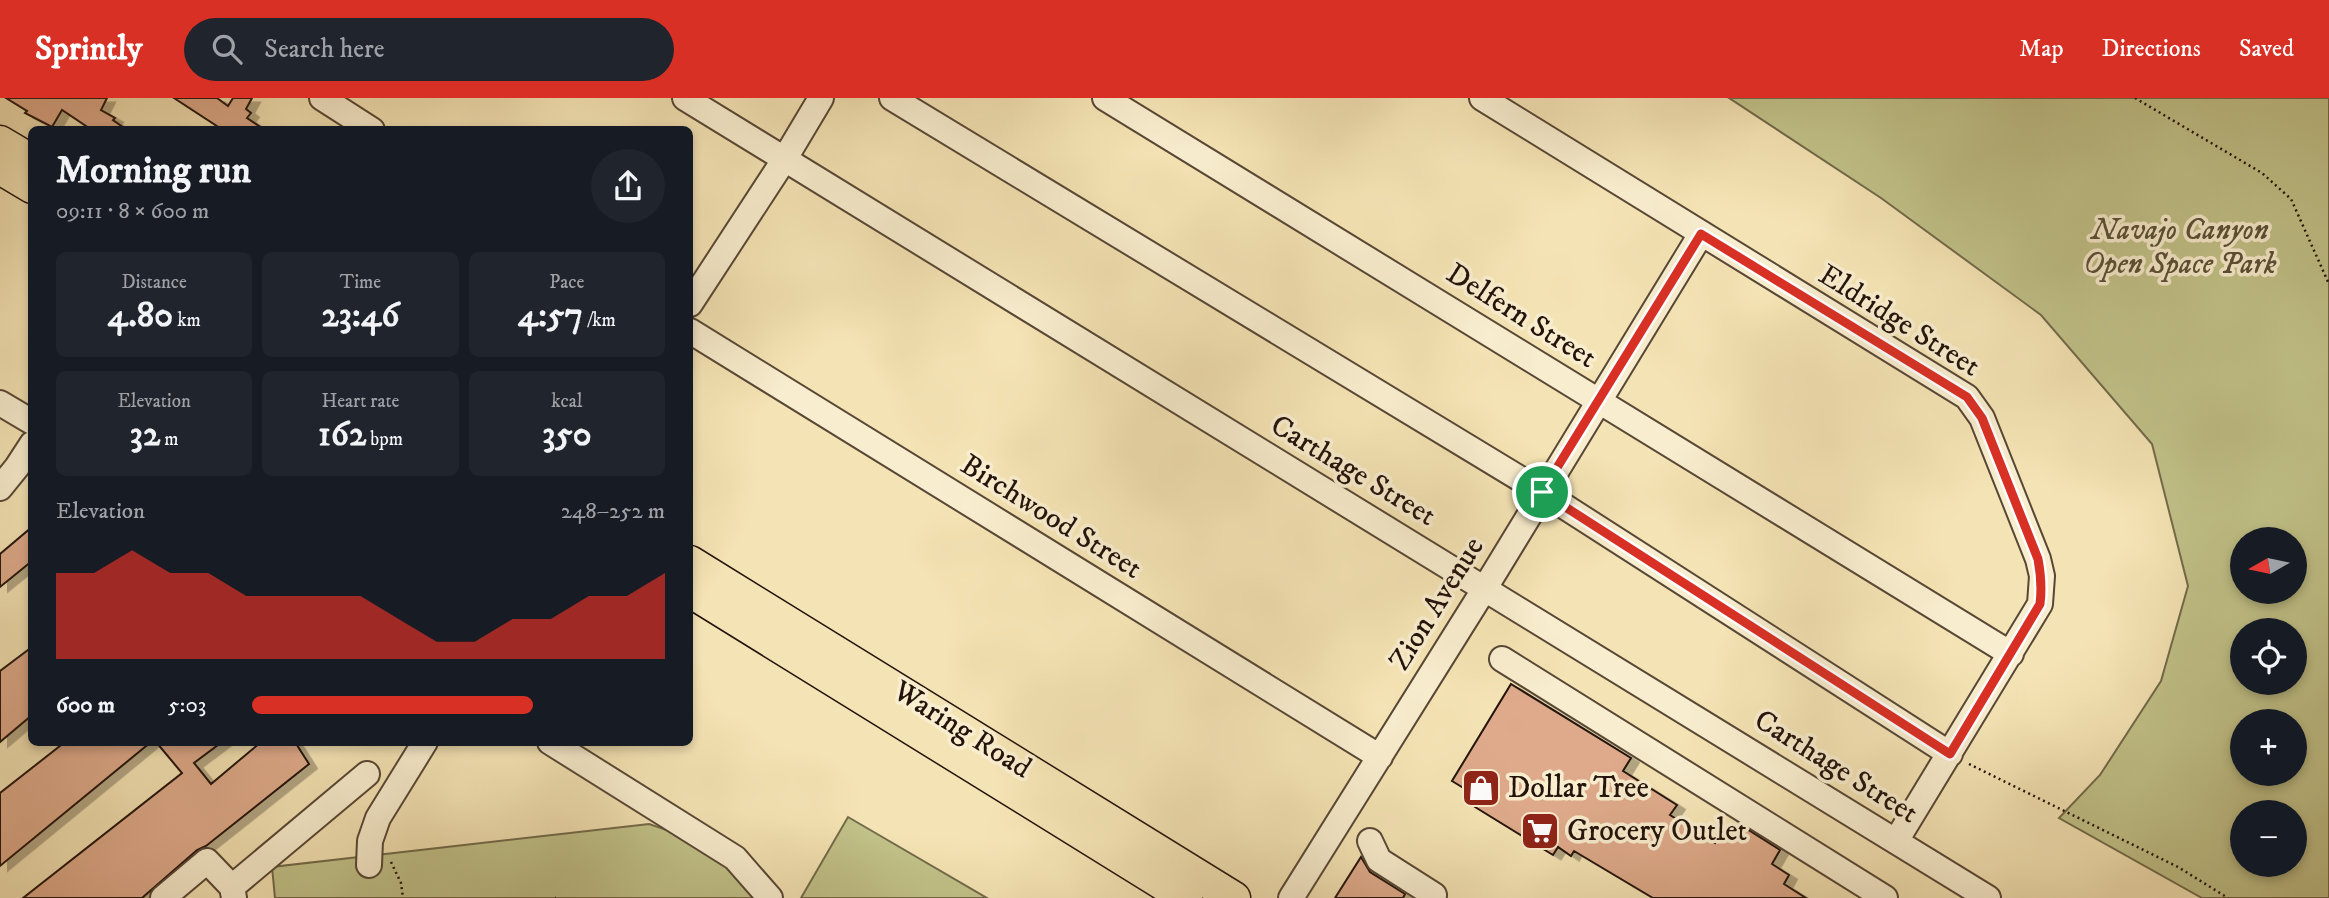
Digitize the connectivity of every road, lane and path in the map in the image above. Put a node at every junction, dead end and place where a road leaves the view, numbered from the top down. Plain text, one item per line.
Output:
1 (685, 98) edge
2 (821, 98) edge
3 (892, 98) edge
4 (1105, 98) edge
5 (1482, 98) edge
6 (2135, 98) edge
7 (338, 102) edge
8 (367, 126) edge
9 (0, 142) edge
10 (28, 160) edge
11 (784, 160) junction
12 (0, 168) edge
13 (28, 185) edge
14 (1701, 234) junction
15 (2329, 285) edge
16 (693, 299) edge
17 (693, 333) edge
18 (1597, 400) junction
19 (0, 403) edge
20 (28, 420) edge
21 (28, 450) edge
22 (0, 488) edge
23 (1542, 492) junction
24 (693, 564) edge
25 (1485, 589) junction
26 (693, 593) edge
27 (2011, 654) junction
28 (1502, 659) dead end
29 (423, 746) edge
30 (556, 746) edge
31 (1950, 754) junction
32 (1380, 757) junction
33 (367, 774) dead end
34 (1370, 841) dead end
35 (1896, 841) junction
36 (369, 862) joint
37 (233, 892) edge
38 (1434, 895) dead end
39 (163, 898) edge
40 (403, 898) edge
41 (770, 898) edge
42 (1186, 898) edge
43 (1234, 898) edge
44 (1291, 898) edge
45 (1885, 898) edge
46 (1988, 898) edge
47 (2228, 898) edge

1 - 11 street, Carthage Street
2 - 11 street
3 - 23 street
4 - 18 street, Delfern Street
5 - 14 street, Eldridge Street
6 - 15 path
7 - 8 street
9 - 10 main road
11 - 16 street
11 - 25 street, Carthage Street
12 - 13 main road
14 - 18 street, Zion Avenue
14 - 27 street, Eldridge Street
17 - 32 street, Birchwood Street
18 - 23 street, Zion Avenue
18 - 27 street, Delfern Street
19 - 20 street
21 - 22 street
23 - 25 street, Zion Avenue
23 - 31 street
24 - 43 main road, Waring Road
25 - 32 street, Zion Avenue
25 - 35 street, Carthage Street
26 - 42 main road, Waring Road
27 - 31 street, Eldridge Street
28 - 45 street
29 - 36 street
30 - 41 street
31 - 35 street, Eldridge Street
31 - 47 path
32 - 44 street, Zion Avenue
33 - 37 street
34 - 38 street
35 - 46 street, Carthage Street
36 - 40 path
37 - 39 street

